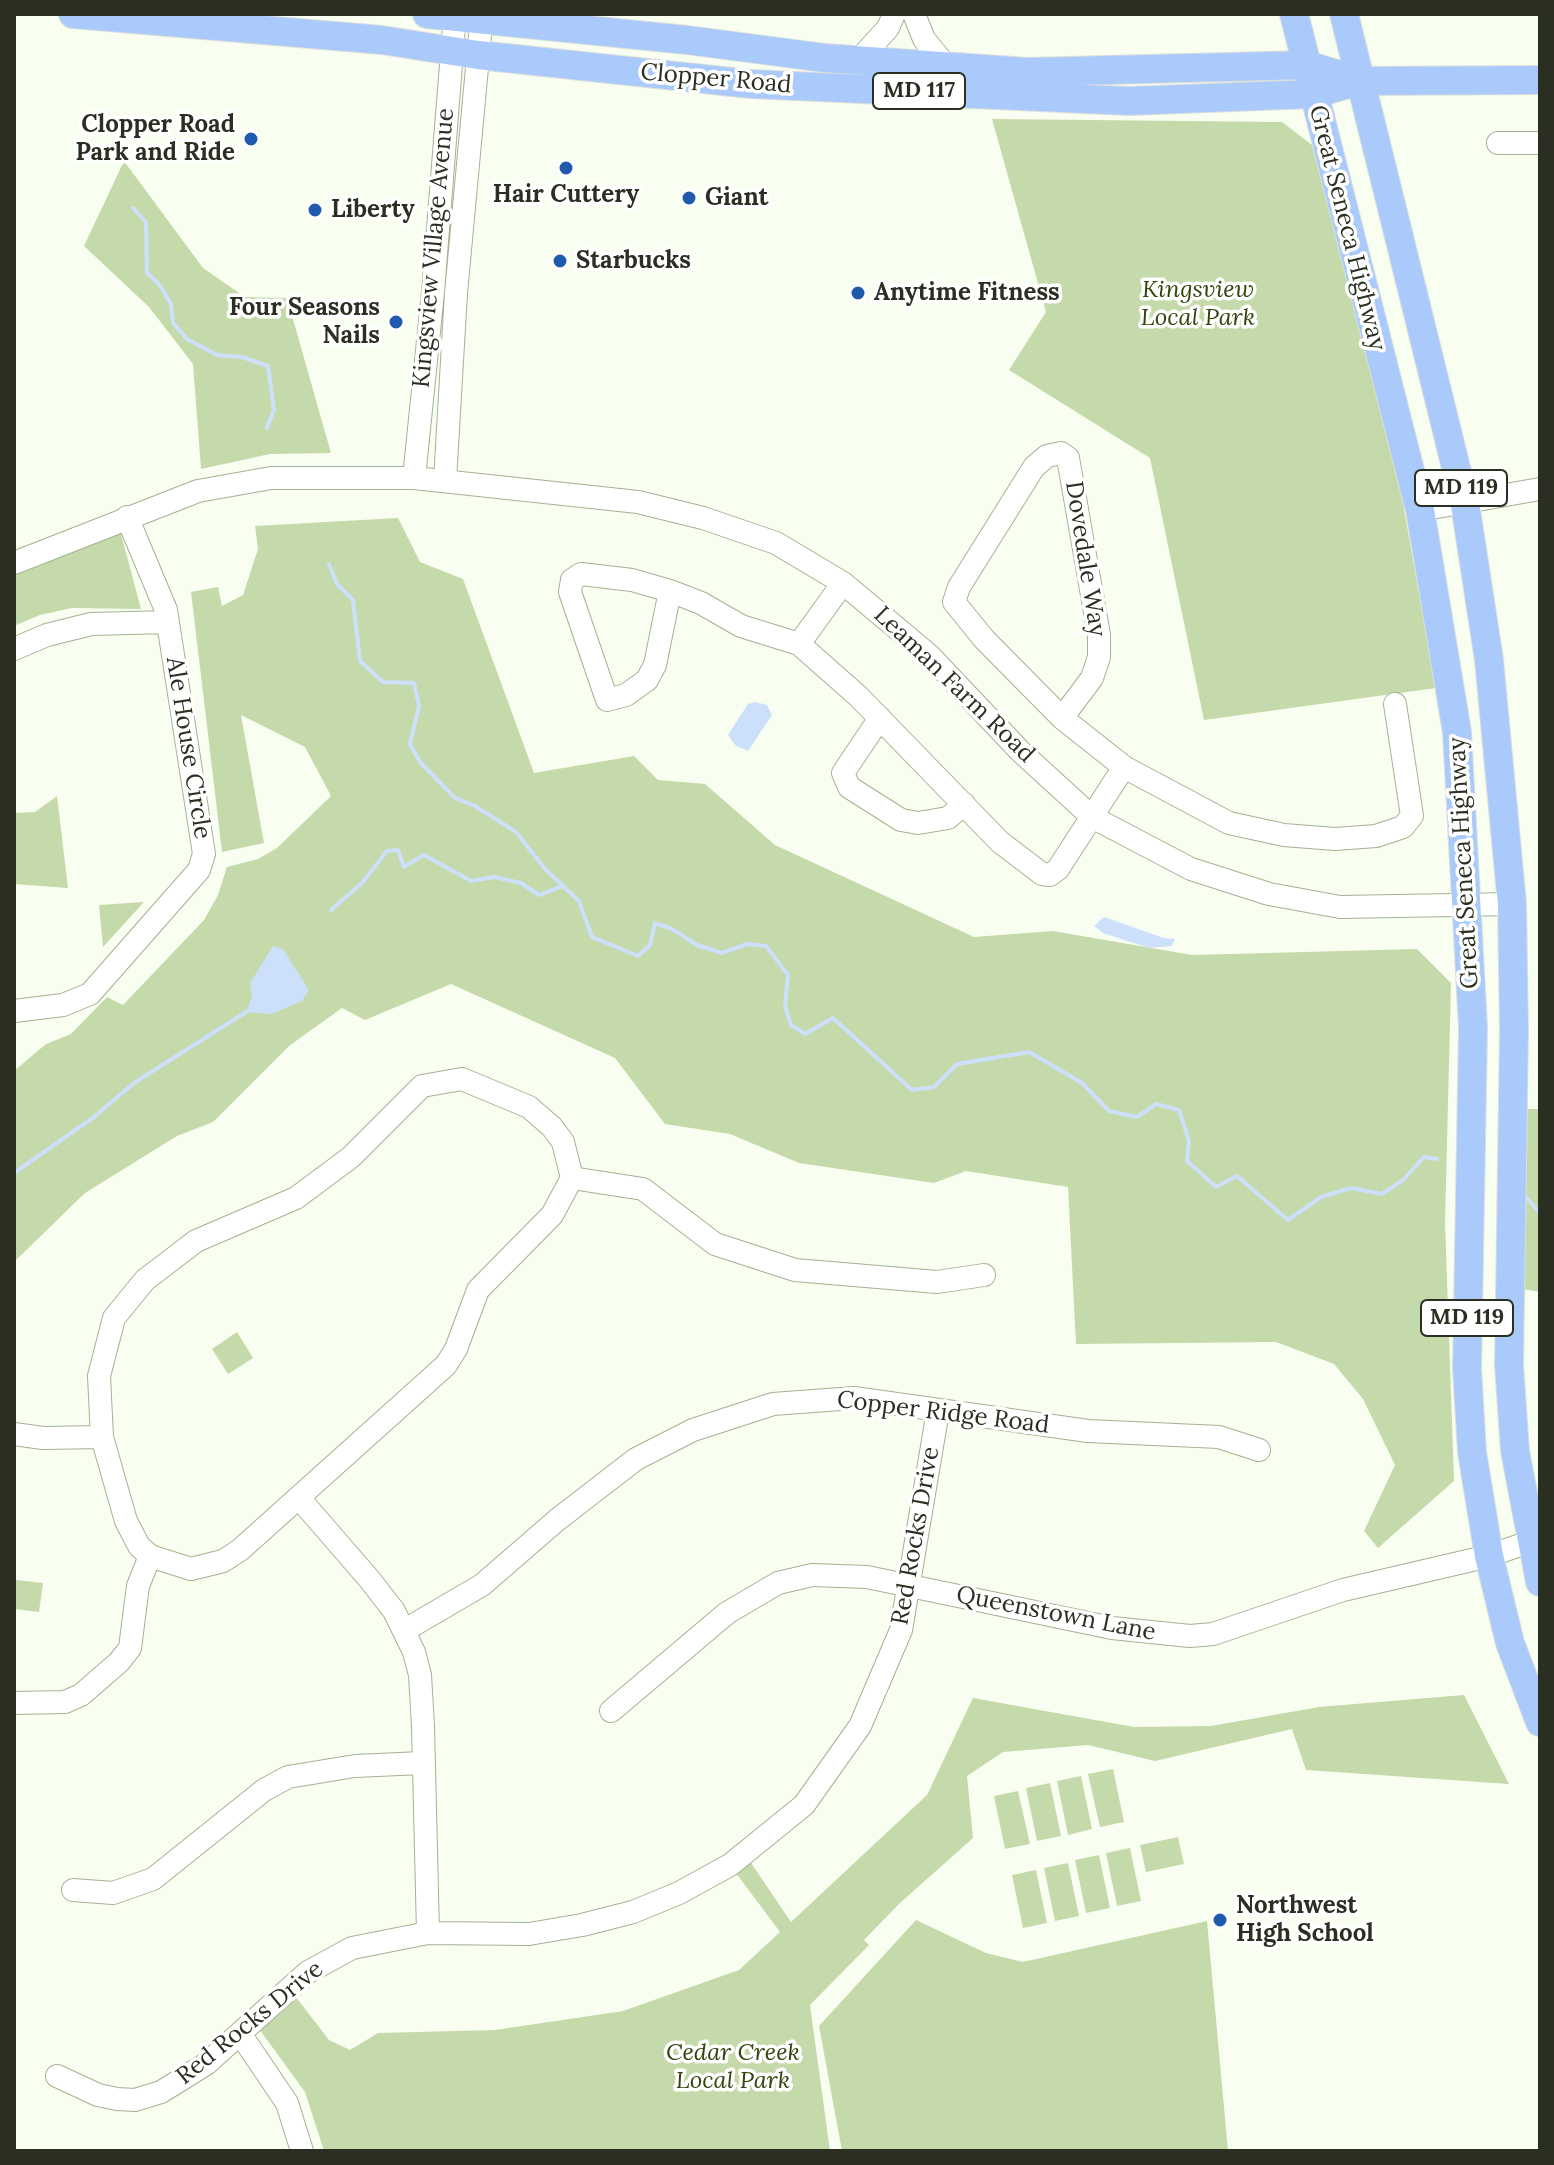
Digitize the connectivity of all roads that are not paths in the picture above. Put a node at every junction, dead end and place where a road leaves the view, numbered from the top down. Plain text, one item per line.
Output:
1 (73, 14) edge
2 (894, 14) edge
3 (914, 14) edge
4 (1294, 14) edge
5 (1344, 14) edge
6 (460, 16) edge
7 (465, 52) junction
8 (858, 61) junction
9 (945, 65) junction
10 (1307, 65) junction
11 (1540, 80) edge
12 (1359, 81) junction
13 (1313, 94) junction
14 (1498, 143) dead end
15 (1540, 143) edge
16 (414, 478) junction
17 (445, 480) junction
18 (1540, 489) edge
19 (1465, 504) junction
20 (1420, 510) junction
21 (127, 517) junction
22 (14, 563) edge
23 (843, 583) junction
24 (670, 591) junction
25 (168, 622) junction
26 (799, 644) junction
27 (14, 649) edge
28 (1395, 704) dead end
29 (880, 718) junction
30 (1062, 718) junction
31 (1124, 767) junction
32 (964, 804) junction
33 (1092, 817) junction
34 (1512, 904) junction
35 (1469, 906) junction
36 (14, 1011) edge
37 (572, 1178) junction
38 (984, 1275) dead end
39 (938, 1411) junction
40 (14, 1434) edge
41 (102, 1437) junction
42 (1259, 1450) dead end
43 (299, 1498) junction
44 (150, 1556) junction
45 (1489, 1556) junction
46 (1537, 1557) edge
47 (910, 1586) junction
48 (405, 1630) junction
49 (14, 1703) edge
50 (611, 1711) dead end
51 (1540, 1722) edge
52 (422, 1763) junction
53 (73, 1890) dead end
54 (428, 1933) junction
55 (241, 2035) junction
56 (57, 2076) dead end
57 (302, 2151) edge

1 - 7 main road, Clopper Road / MD 117
2 - 8 street
3 - 9 street
4 - 10 main road, Great Seneca Highway / MD 119
5 - 12 main road, Great Seneca Highway / MD 119
6 - 7 street, Kingsview Village Avenue
6 - 8 main road, Clopper Road / MD 117
7 - 13 main road, Clopper Road / MD 117
7 - 16 street, Kingsview Village Avenue
7 - 17 street, Kingsview Village Avenue
8 - 9 main road, Clopper Road / MD 117
9 - 10 main road, Clopper Road / MD 117
10 - 12 main road, Clopper Road / MD 117
10 - 13 main road, Great Seneca Highway / MD 119
11 - 12 main road, Clopper Road / MD 117
12 - 13 main road, Clopper Road / MD 117
12 - 19 main road, Great Seneca Highway / MD 119
13 - 20 main road, Great Seneca Highway / MD 119
14 - 15 street
16 - 17 street, Leaman Farm Road
16 - 21 street, Leaman Farm Road
17 - 23 street, Leaman Farm Road
18 - 19 street
19 - 20 street
19 - 34 main road, Great Seneca Highway / MD 119
20 - 35 main road, Great Seneca Highway / MD 119
21 - 22 street, Leaman Farm Road
21 - 25 street, Ale House Circle
23 - 26 street
23 - 33 street, Leaman Farm Road
24 - 24 street
24 - 26 street
25 - 27 street
25 - 36 street, Ale House Circle
26 - 29 street
28 - 31 street, Dovedale Way
29 - 32 street
29 - 32 street
30 - 30 street, Dovedale Way
30 - 31 street, Dovedale Way
31 - 33 street
32 - 33 street
33 - 35 street, Leaman Farm Road
34 - 35 street, Leaman Farm Road
34 - 46 main road, Great Seneca Highway / MD 119
35 - 45 main road, Great Seneca Highway / MD 119
37 - 38 street
37 - 41 street
37 - 43 street
39 - 42 street, Copper Ridge Road
39 - 47 street, Red Rocks Drive
39 - 48 street, Copper Ridge Road
40 - 41 street
41 - 44 street
43 - 44 street
43 - 48 street
44 - 49 street
45 - 46 street
45 - 47 street, Queenstown Lane
45 - 51 main road, Great Seneca Highway / MD 119
47 - 50 street, Queenstown Lane
47 - 54 street, Red Rocks Drive
48 - 52 street
52 - 53 street
52 - 54 street
54 - 55 street, Red Rocks Drive
55 - 56 street, Red Rocks Drive
55 - 57 street

